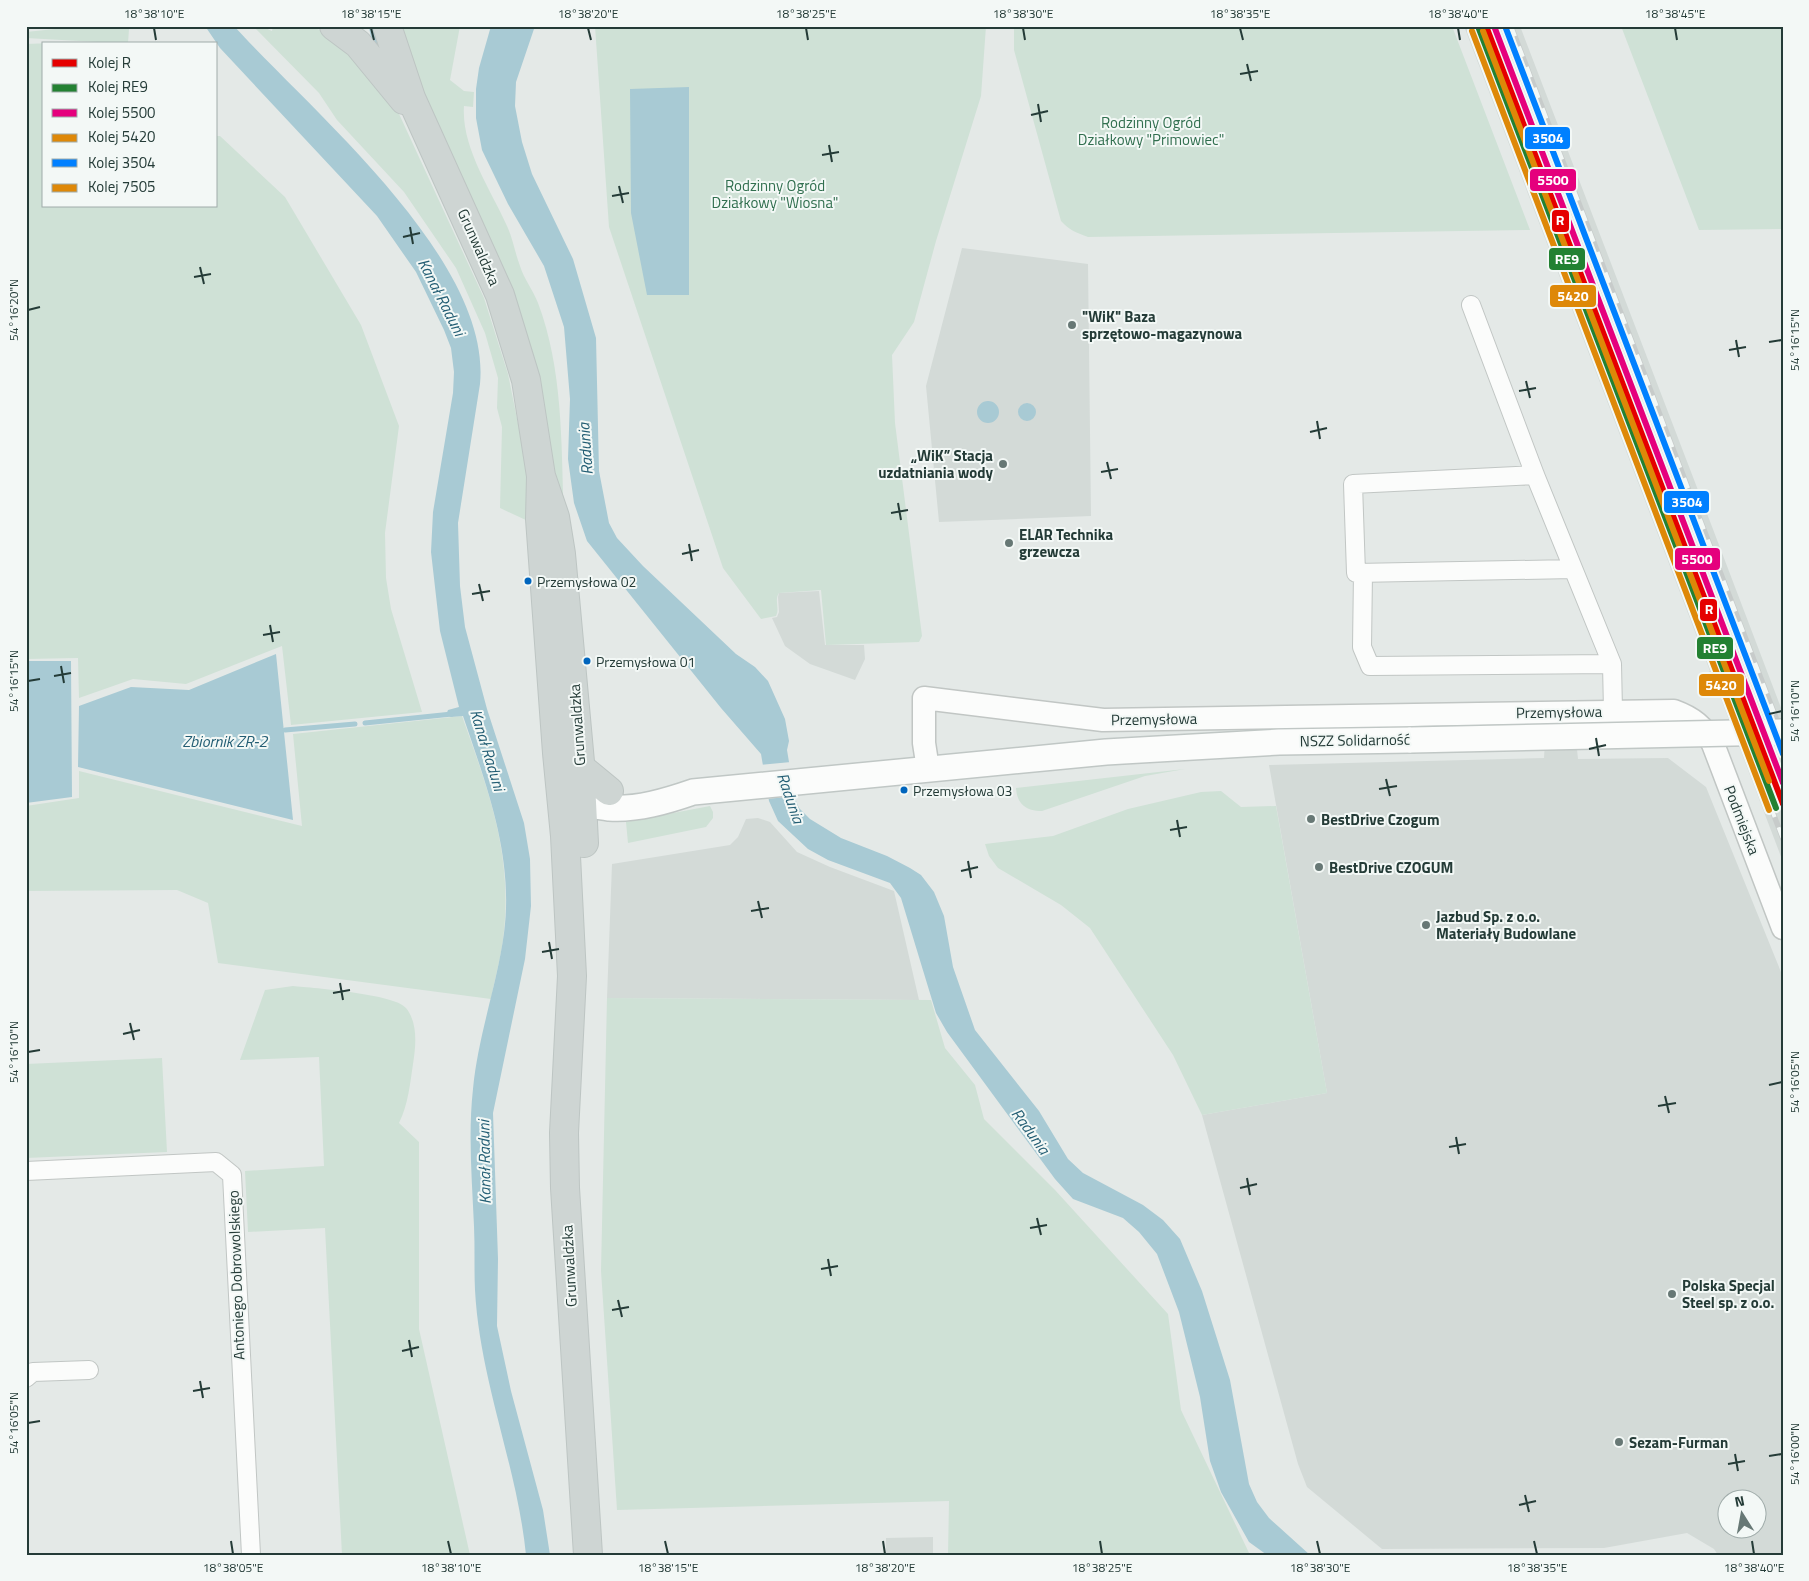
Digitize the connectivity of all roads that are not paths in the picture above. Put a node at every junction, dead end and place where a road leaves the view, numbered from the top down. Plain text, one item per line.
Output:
1 (334, 26) edge
2 (387, 26) edge
3 (421, 120) junction
4 (1471, 305) dead end
5 (1535, 475) junction
6 (542, 476) junction
7 (1573, 569) junction
8 (1363, 573) junction
9 (1612, 664) junction
10 (1613, 711) junction
11 (1692, 719) joint
12 (1783, 732) edge
13 (580, 765) junction
14 (928, 769) junction
15 (608, 791) junction
16 (692, 792) junction
17 (571, 804) junction
18 (1783, 928) edge
19 (26, 1171) edge
20 (89, 1370) dead end
21 (26, 1378) edge
22 (251, 1555) edge
23 (588, 1555) edge

1 - 3 main road
2 - 3 main road, Grunwaldzka
3 - 6 main road, Grunwaldzka
4 - 5 street
5 - 7 street
5 - 8 street
6 - 13 main road, Grunwaldzka
6 - 17 main road, Grunwaldzka
7 - 8 street
7 - 9 street
8 - 9 street
9 - 10 street
10 - 11 street, Przemysłowa
10 - 14 street, Przemysłowa
11 - 18 street, Podmiejska
12 - 14 main road, NSZZ Solidarność, bridge
13 - 15 main road
13 - 17 main road, Grunwaldzka
14 - 16 main road
15 - 16 main road
15 - 17 main road
16 - 17 main road
17 - 23 main road, Grunwaldzka
19 - 22 street, Antoniego Dobrowolskiego
20 - 21 street

